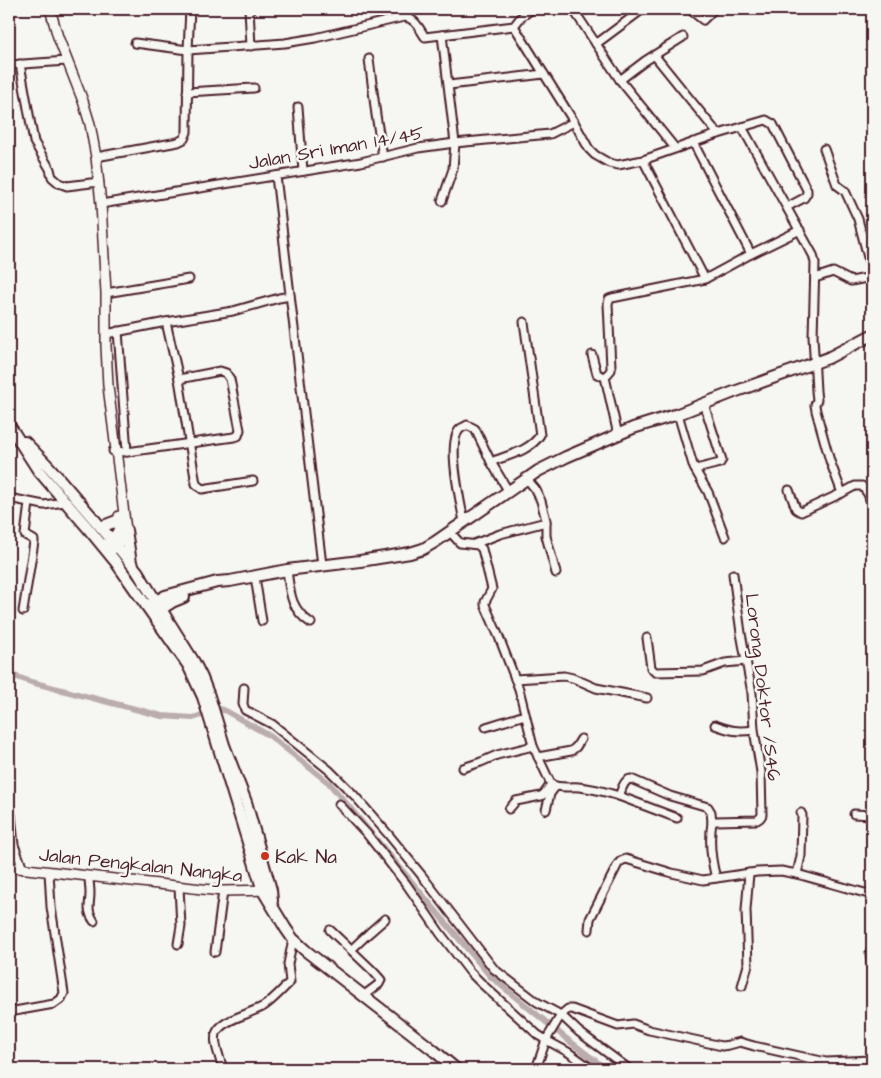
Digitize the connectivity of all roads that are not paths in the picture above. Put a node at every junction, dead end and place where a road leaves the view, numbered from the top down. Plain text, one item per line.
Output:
1 (50, 9) edge
2 (190, 9) edge
3 (249, 9) edge
4 (532, 9) edge
5 (573, 9) edge
6 (643, 9) edge
7 (689, 9) edge
8 (714, 9) edge
9 (514, 26) junction
10 (442, 35) junction
11 (683, 37) dead end
12 (135, 43) dead end
13 (596, 44) junction
14 (251, 46) junction
15 (188, 50) junction
16 (655, 56) junction
17 (369, 59) dead end
18 (68, 61) junction
19 (20, 64) junction
20 (9, 65) edge
21 (544, 74) junction
22 (620, 80) junction
23 (449, 85) junction
24 (254, 88) dead end
25 (188, 92) junction
26 (298, 107) dead end
27 (574, 122) junction
28 (742, 127) junction
29 (718, 134) junction
30 (693, 142) junction
31 (455, 143) junction
32 (675, 148) junction
33 (824, 148) dead end
34 (96, 157) junction
35 (383, 157) junction
36 (643, 160) junction
37 (303, 171) junction
38 (276, 176) junction
39 (99, 182) junction
40 (442, 201) dead end
41 (101, 204) junction
42 (787, 207) junction
43 (800, 230) junction
44 (751, 254) junction
45 (872, 273) edge
46 (872, 277) edge
47 (815, 278) junction
48 (188, 279) dead end
49 (705, 279) junction
50 (106, 292) junction
51 (290, 296) junction
52 (166, 322) junction
53 (524, 322) dead end
54 (118, 331) junction
55 (106, 334) junction
56 (872, 335) edge
57 (592, 355) dead end
58 (814, 363) junction
59 (605, 377) junction
60 (179, 379) junction
61 (123, 398) junction
62 (110, 400) junction
63 (704, 404) junction
64 (678, 414) junction
65 (112, 420) junction
66 (125, 420) junction
67 (9, 425) edge
68 (618, 435) junction
69 (189, 443) junction
70 (115, 452) junction
71 (127, 452) junction
72 (491, 462) junction
73 (694, 468) junction
74 (527, 479) junction
75 (254, 481) dead end
76 (789, 490) dead end
77 (509, 492) junction
78 (842, 493) junction
79 (9, 498) edge
80 (65, 502) junction
81 (29, 503) junction
82 (872, 506) edge
83 (119, 520) junction
84 (464, 522) junction
85 (546, 522) junction
86 (101, 527) junction
87 (126, 530) junction
88 (450, 532) junction
89 (725, 537) dead end
90 (471, 545) junction
91 (110, 546) junction
92 (131, 563) junction
93 (322, 565) junction
94 (287, 570) junction
95 (556, 573) dead end
96 (733, 574) dead end
97 (255, 577) junction
98 (154, 608) junction
99 (23, 611) dead end
100 (262, 621) dead end
101 (310, 623) dead end
102 (647, 638) dead end
103 (746, 661) junction
104 (515, 679) junction
105 (244, 688) dead end
106 (647, 698) dead end
107 (208, 699) junction
108 (525, 715) junction
109 (715, 725) dead end
110 (486, 727) dead end
111 (754, 730) junction
112 (582, 739) dead end
113 (533, 746) junction
114 (538, 757) junction
115 (463, 768) dead end
116 (553, 785) junction
117 (619, 796) junction
118 (339, 804) dead end
119 (509, 808) dead end
120 (546, 810) dead end
121 (9, 811) edge
122 (801, 813) dead end
123 (854, 814) dead end
124 (872, 815) edge
125 (677, 818) dead end
126 (712, 822) junction
127 (9, 867) edge
128 (23, 869) junction
129 (49, 872) junction
130 (749, 873) junction
131 (797, 874) junction
132 (89, 876) junction
133 (716, 878) junction
134 (179, 887) junction
135 (222, 891) junction
136 (267, 891) junction
137 (872, 895) edge
138 (385, 919) dead end
139 (94, 921) dead end
140 (330, 930) dead end
141 (589, 930) dead end
142 (293, 939) junction
143 (178, 944) dead end
144 (352, 949) junction
145 (872, 950) edge
146 (215, 952) dead end
147 (872, 974) edge
148 (742, 986) dead end
149 (363, 996) junction
150 (9, 1012) edge
151 (559, 1018) junction
152 (547, 1038) junction
153 (872, 1060) edge
154 (222, 1069) edge
155 (456, 1069) edge
156 (536, 1069) edge
157 (592, 1069) edge
158 (629, 1069) edge

1 - 18 street
2 - 15 street
3 - 14 street
4 - 9 street
5 - 13 street
6 - 13 street
7 - 8 street
9 - 10 street
9 - 21 street
10 - 14 street
10 - 23 street
11 - 16 street
12 - 15 street
13 - 22 street
14 - 15 street
15 - 25 street
16 - 22 street
16 - 29 street
17 - 35 street
18 - 19 street
18 - 34 street
19 - 20 street
19 - 39 street
21 - 23 street
21 - 27 street
22 - 32 street
23 - 31 street
24 - 25 street
25 - 34 street
26 - 37 street
27 - 31 street, Jalan Sri Iman 14/45
27 - 36 street
28 - 29 street
28 - 42 street
28 - 42 street
29 - 30 street
30 - 32 street
30 - 44 street
31 - 35 street, Jalan Sri Iman 14/45
31 - 40 street
32 - 36 street
33 - 45 street
34 - 39 street
35 - 37 street, Jalan Sri Iman 14/45
36 - 49 street
37 - 38 street, Jalan Sri Iman 14/45
38 - 41 street, Jalan Sri Iman 14/45
38 - 51 street
39 - 41 street
41 - 50 street
42 - 43 street
43 - 44 street
43 - 47 street
44 - 49 street
46 - 47 street
47 - 58 street
48 - 50 street
49 - 59 street
50 - 55 street
51 - 52 street
51 - 93 street
52 - 54 street
52 - 60 street
53 - 72 street
54 - 55 street
54 - 61 street
55 - 62 street
56 - 58 main road
57 - 59 street
58 - 63 main road
58 - 78 street
59 - 68 street
60 - 69 street
60 - 69 street
61 - 62 street
61 - 66 street
62 - 65 street
63 - 64 main road
63 - 73 street
64 - 68 main road
64 - 73 street
65 - 66 street
65 - 70 street
66 - 71 street
67 - 80 main road
67 - 86 main road
68 - 74 main road
69 - 71 street
69 - 75 street
70 - 71 street
70 - 83 street
70 - 87 street
72 - 77 street
72 - 84 street
73 - 89 street
74 - 77 main road
74 - 85 street
76 - 78 street
77 - 84 main road
78 - 82 street
79 - 81 street
80 - 81 street
80 - 91 main road
81 - 99 street
83 - 86 main road
83 - 91 street
84 - 88 main road
85 - 90 street
85 - 95 street
86 - 91 main road
87 - 91 street
87 - 92 main road
88 - 90 street
88 - 93 main road
90 - 104 street
91 - 92 main road
91 - 98 main road
92 - 98 main road
93 - 94 main road
94 - 97 main road
94 - 101 street
96 - 103 street, Lorong Doktor /S46
97 - 98 main road
97 - 100 street
98 - 107 main road
98 - 107 main road
102 - 103 street
103 - 111 street, Lorong Doktor /S46
104 - 106 street
104 - 108 street
105 - 151 street
107 - 136 main road
108 - 110 street
108 - 113 street
109 - 111 street
111 - 126 street, Lorong Doktor /S46
112 - 114 street
113 - 114 street
113 - 115 street
114 - 116 street
116 - 117 street
116 - 119 street
116 - 120 street
117 - 125 street
117 - 126 street
118 - 152 street
121 - 128 street
122 - 131 street
123 - 124 street
126 - 133 street
127 - 128 street, Jalan Pengkalan Nangka
128 - 129 street, Jalan Pengkalan Nangka
129 - 132 street, Jalan Pengkalan Nangka
129 - 150 street
130 - 131 street
130 - 133 street
130 - 148 street
131 - 137 street
132 - 134 street, Jalan Pengkalan Nangka
132 - 139 street
133 - 141 street
134 - 135 street, Jalan Pengkalan Nangka
134 - 143 street
135 - 136 street, Jalan Pengkalan Nangka
135 - 146 street
136 - 142 main road
138 - 144 street
140 - 144 street
142 - 149 main road
142 - 154 street
144 - 149 street
145 - 147 street
149 - 155 main road
151 - 152 street
151 - 153 street
151 - 158 street
152 - 156 street
152 - 157 street

